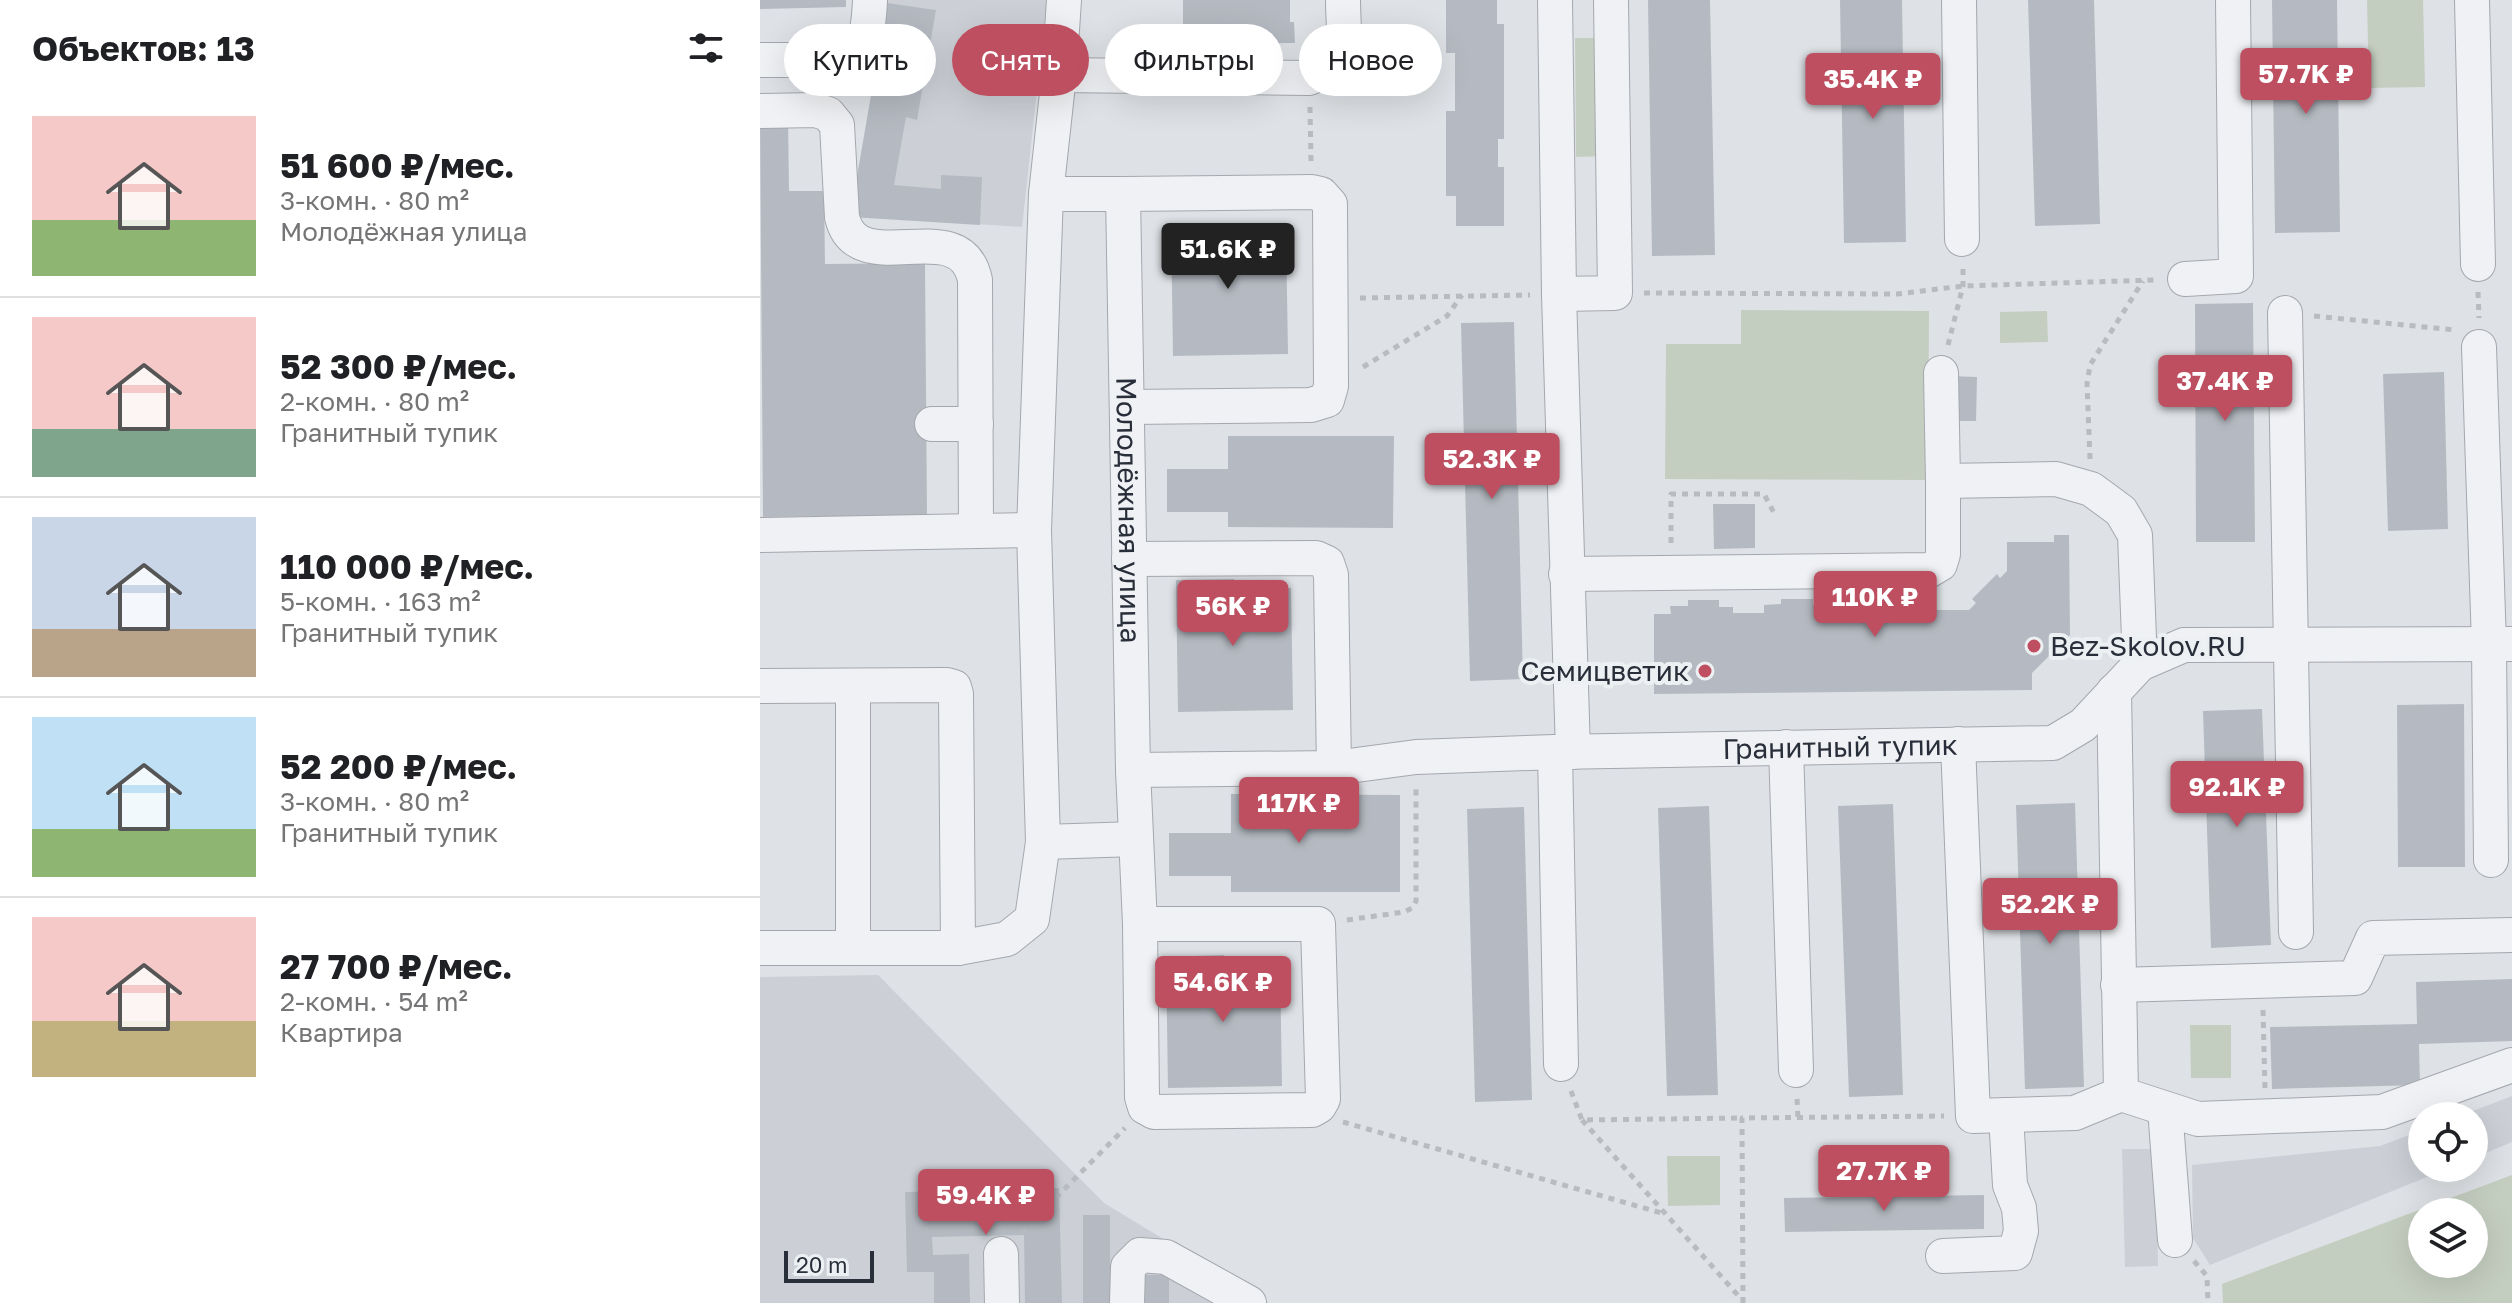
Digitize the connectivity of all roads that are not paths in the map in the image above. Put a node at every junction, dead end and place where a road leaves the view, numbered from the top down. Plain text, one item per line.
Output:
1 (870, 0) edge
2 (1064, 0) edge
3 (1343, 0) edge
4 (1555, 0) edge
5 (1611, 0) edge
6 (1959, 0) edge
7 (2233, 0) edge
8 (2472, 0) edge
9 (1062, 24) edge
10 (760, 60) edge
11 (1089, 75) edge
12 (1057, 96) edge
13 (760, 111) edge
14 (1046, 194) junction
15 (1123, 194) junction
16 (1962, 239) road end
17 (2478, 264) road end
18 (2185, 279) road end
19 (1559, 294) junction
20 (2285, 313) road end
21 (2479, 340) road end
22 (1941, 373) road end
23 (1127, 407) junction
24 (932, 424) dead end
25 (976, 424) junction
26 (1943, 481) junction
27 (1034, 530) junction
28 (976, 531) junction
29 (760, 535) edge
30 (1129, 559) junction
31 (1566, 574) junction
32 (2500, 644) edge
33 (2289, 645) junction
34 (2140, 664) junction
35 (760, 686) edge
36 (853, 686) junction
37 (2114, 691) junction
38 (1958, 744) junction
39 (1786, 747) junction
40 (1564, 752) junction
41 (1334, 768) junction
42 (1133, 770) junction
43 (1136, 839) junction
44 (1043, 842) junction
45 (2491, 860) dead end
46 (1140, 924) junction
47 (2296, 932) dead end
48 (2512, 935) edge
49 (760, 948) edge
50 (853, 948) junction
51 (958, 948) junction
52 (2118, 985) junction
53 (1561, 1064) road end
54 (2512, 1065) edge
55 (1796, 1070) dead end
56 (2121, 1094) junction
57 (2165, 1109) junction
58 (1990, 1116) junction
59 (2175, 1240) road end
60 (1001, 1254) road end
61 (1943, 1256) dead end
62 (1190, 1287) edge
63 (1002, 1303) edge
64 (1127, 1303) edge
65 (1249, 1303) edge

1 - 10 street
2 - 9 street
3 - 11 street
4 - 19 street
5 - 19 street
6 - 16 street
7 - 18 street
8 - 17 street
12 - 14 street
13 - 25 street
14 - 15 street
14 - 27 street
15 - 23 street, Молодёжная улица
15 - 23 street
19 - 31 street
20 - 33 street
21 - 32 street
22 - 26 street
23 - 30 street, Молодёжная улица
24 - 25 street
25 - 28 street
26 - 31 street
26 - 34 street
27 - 28 street
27 - 44 street
28 - 29 street
30 - 41 street
30 - 42 street, Молодёжная улица
31 - 40 street
32 - 33 street, Гранитный тупик
32 - 45 street
33 - 34 street, Гранитный тупик
33 - 47 street
34 - 37 street, Гранитный тупик
35 - 36 street
36 - 50 street
36 - 51 street
37 - 38 street, Гранитный тупик
37 - 52 street
38 - 39 street, Гранитный тупик
38 - 58 street
39 - 40 street, Гранитный тупик
39 - 55 street
40 - 41 street, Гранитный тупик
40 - 53 street
41 - 42 street, Гранитный тупик
42 - 43 street, Молодёжная улица
43 - 44 street
43 - 46 street, Молодёжная улица
44 - 51 street
46 - 46 street, Молодёжная улица
48 - 52 street
49 - 50 street
50 - 51 street
52 - 56 street
54 - 57 street
56 - 57 street
56 - 58 street
57 - 59 street
58 - 61 street
60 - 63 street
62 - 64 street
62 - 65 street

